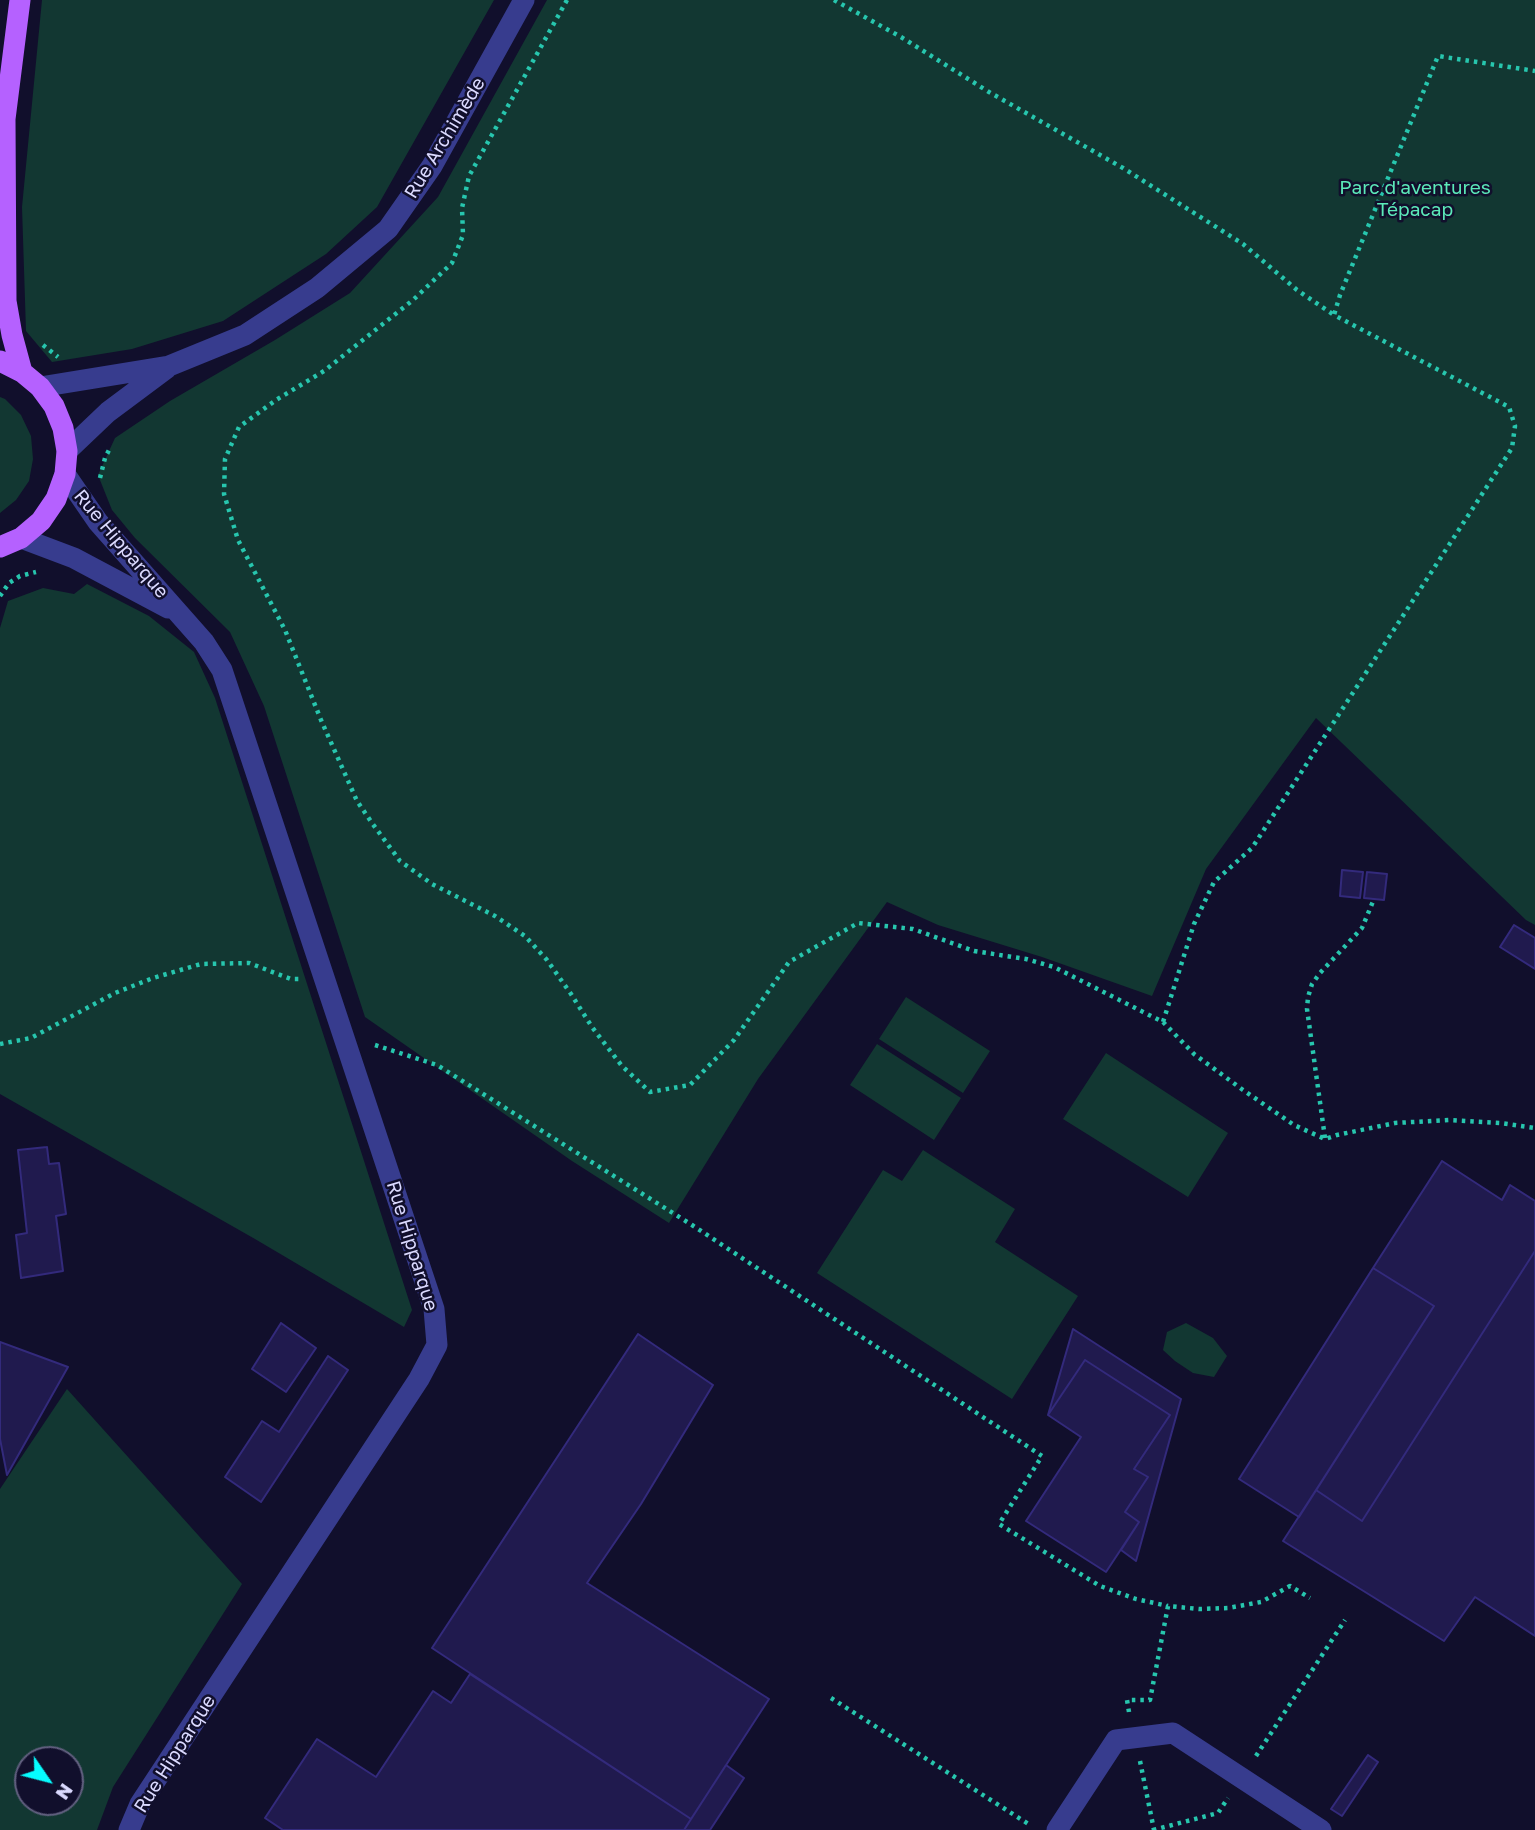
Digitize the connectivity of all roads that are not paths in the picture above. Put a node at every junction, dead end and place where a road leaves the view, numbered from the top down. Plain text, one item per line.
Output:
1 (20, 0) edge
2 (524, 0) edge
3 (5, 119) junction
4 (0, 141) edge
5 (0, 361) edge
6 (169, 366) junction
7 (22, 372) junction
8 (40, 387) junction
9 (67, 451) junction
10 (65, 474) junction
11 (21, 538) junction
12 (0, 547) edge
13 (179, 614) junction
14 (1058, 1828) edge
15 (129, 1830) edge
16 (1321, 1830) edge

1 - 3 main road
2 - 6 street, Rue Archimède
3 - 4 main road
3 - 7 main road
5 - 7 main road
6 - 8 street, Rue Archimède
6 - 9 street, Rue Archimède
7 - 8 main road
8 - 9 main road
9 - 10 main road
10 - 11 main road
10 - 13 street, Rue Hipparque
11 - 12 main road
11 - 13 street, Rue Hipparque
13 - 15 street, Rue Hipparque
14 - 16 street

